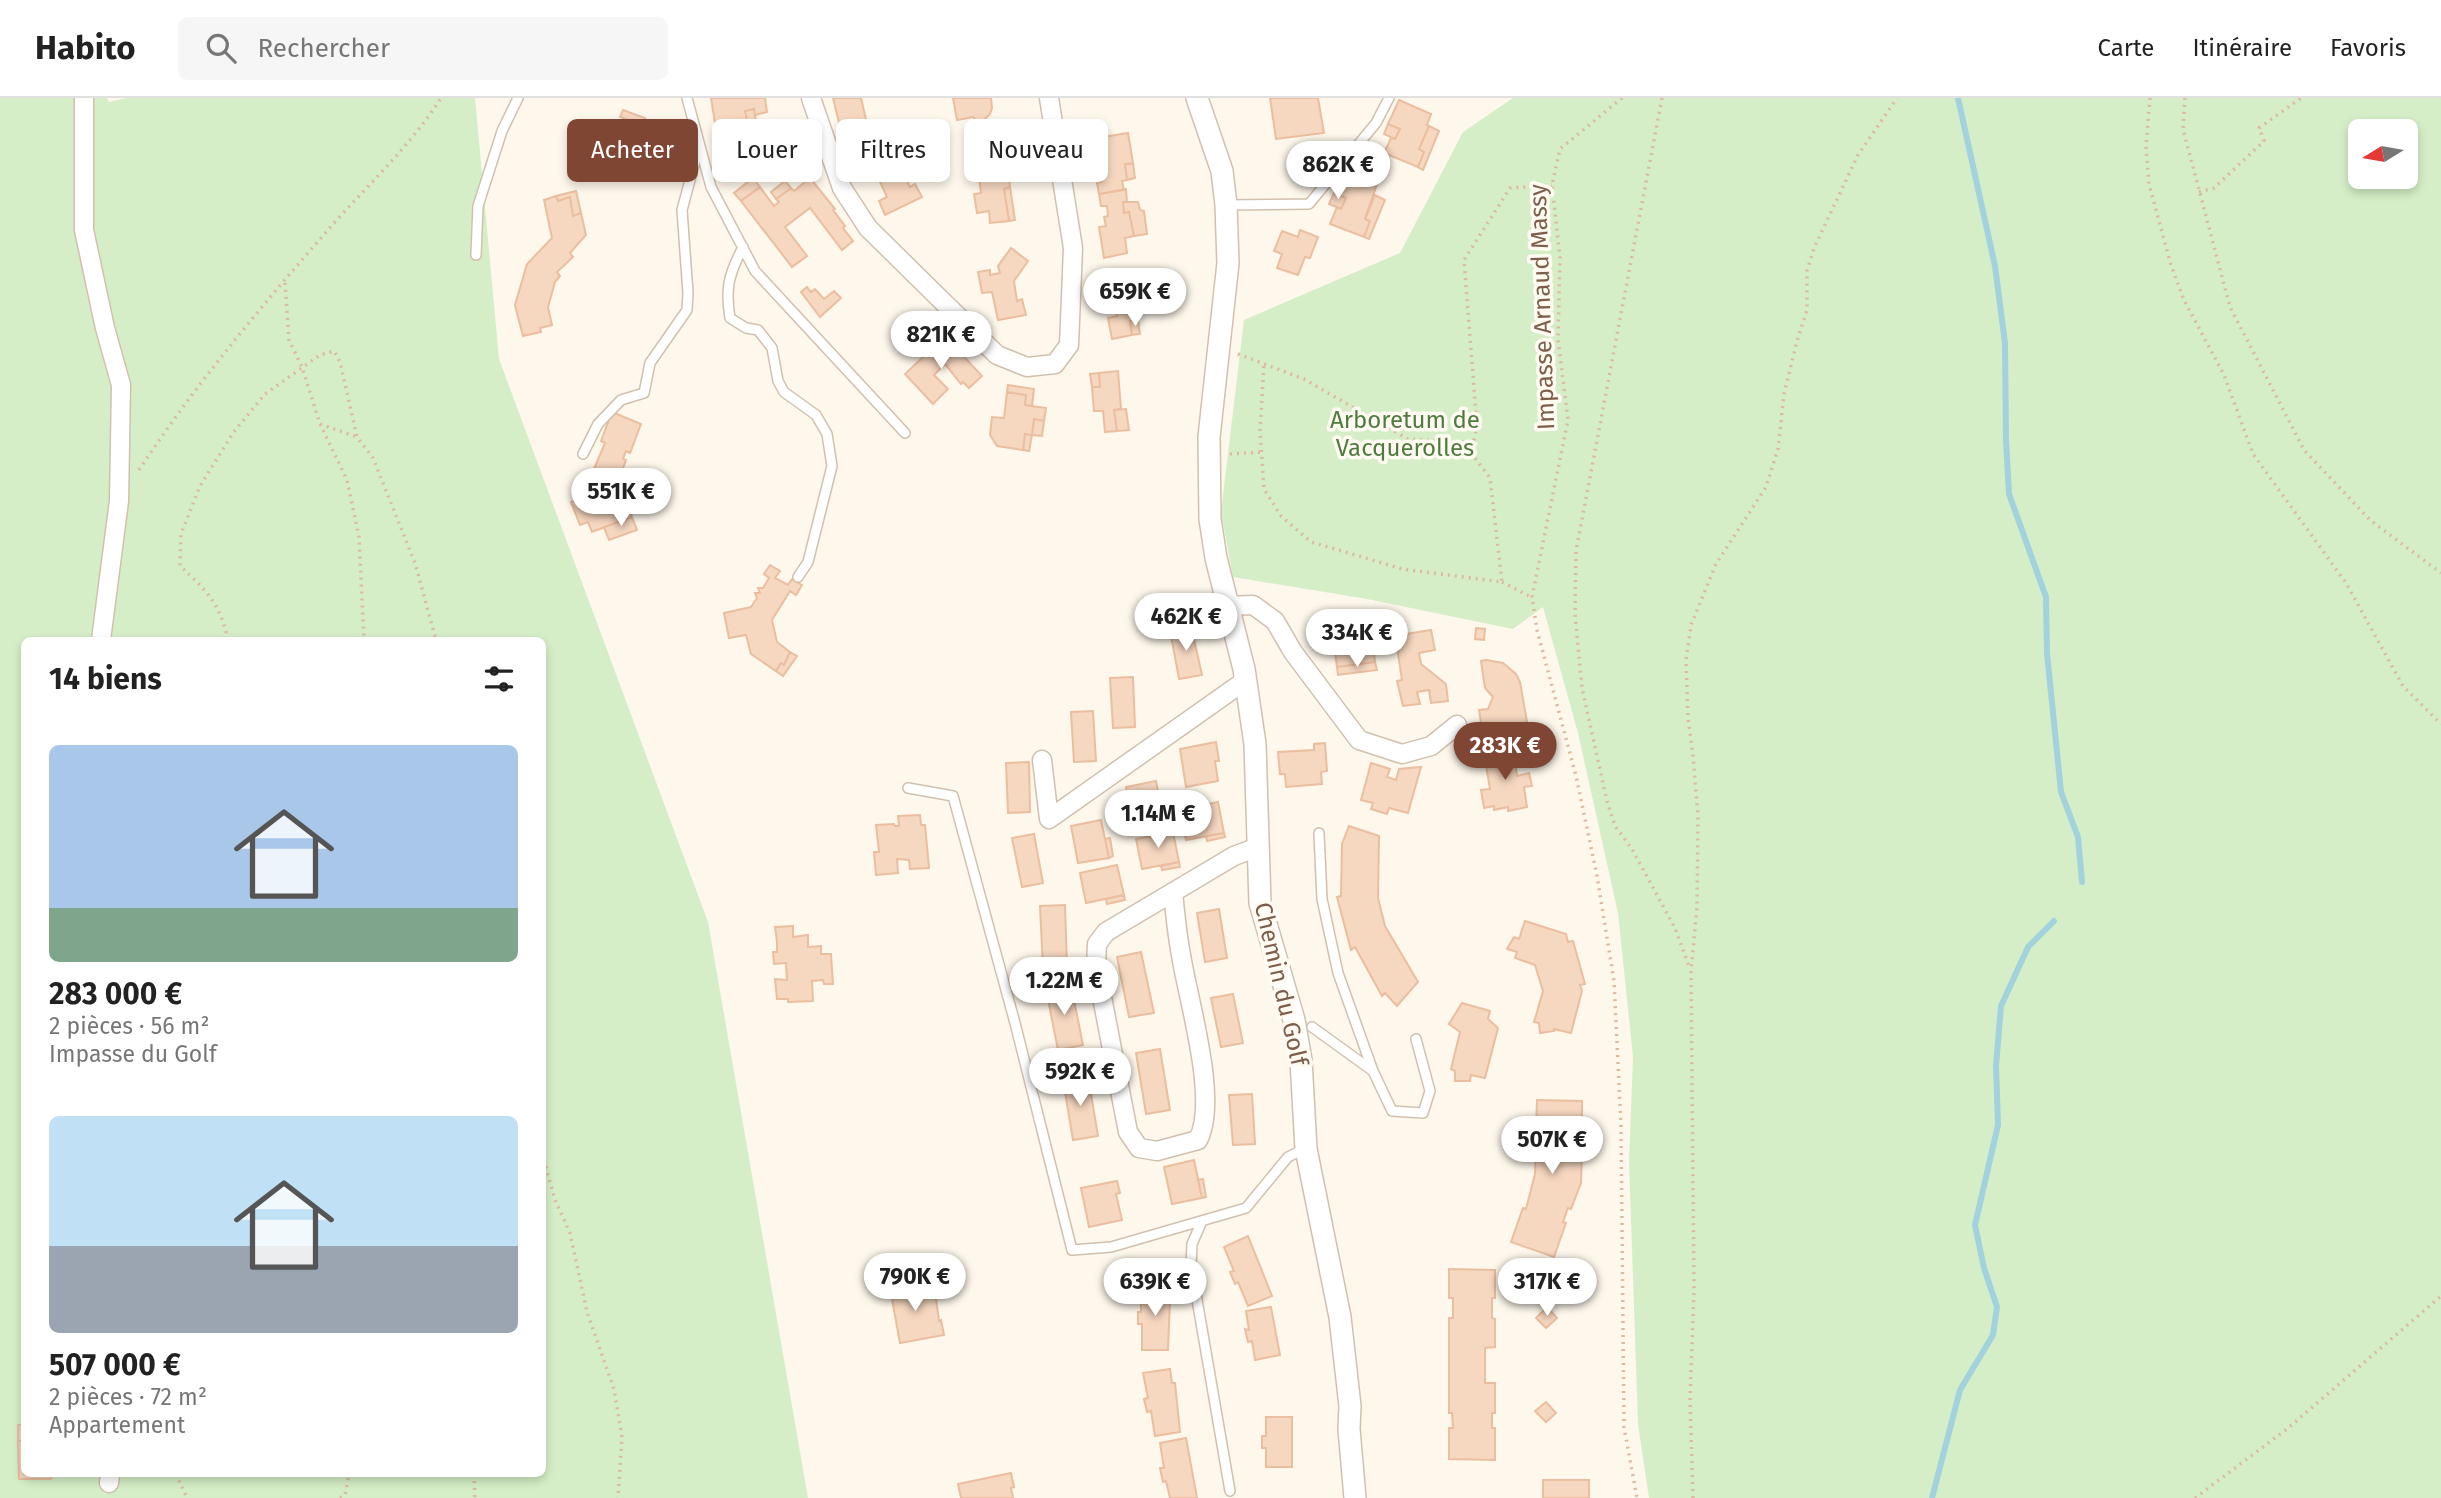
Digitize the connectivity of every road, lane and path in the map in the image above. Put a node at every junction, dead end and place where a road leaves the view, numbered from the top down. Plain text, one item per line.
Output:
1 (84, 98) edge
2 (441, 98) edge
3 (518, 98) edge
4 (687, 98) edge
5 (811, 98) edge
6 (1049, 98) edge
7 (1197, 98) edge
8 (1389, 98) edge
9 (1622, 98) edge
10 (1662, 98) edge
11 (1897, 98) edge
12 (2150, 98) edge
13 (2185, 98) edge
14 (2301, 98) edge
15 (700, 145) junction
16 (1552, 185) junction
17 (2199, 192) junction
18 (1226, 205) junction
19 (743, 247) junction
20 (476, 255) dead end
21 (285, 282) junction
22 (1220, 347) junction
23 (1264, 364) junction
24 (302, 367) junction
25 (320, 424) junction
26 (905, 433) dead end
27 (358, 437) junction
28 (1262, 452) junction
29 (583, 454) dead end
30 (1230, 454) dead end
31 (1471, 454) junction
32 (139, 470) dead end
33 (2441, 573) edge
34 (798, 577) dead end
35 (1502, 582) junction
36 (1532, 597) junction
37 (1227, 606) junction
38 (101, 637) edge
39 (227, 637) edge
40 (364, 637) edge
41 (435, 637) edge
42 (1245, 680) junction
43 (2441, 724) edge
44 (1457, 725) dead end
45 (1042, 760) dead end
46 (908, 789) dead end
47 (1319, 833) dead end
48 (1258, 847) junction
49 (1172, 891) junction
50 (1691, 971) junction
51 (1312, 1027) dead end
52 (1416, 1039) dead end
53 (1373, 1071) junction
54 (1306, 1149) junction
55 (546, 1167) edge
56 (1202, 1221) junction
57 (2441, 1296) edge
58 (177, 1477) edge
59 (348, 1477) edge
60 (474, 1477) edge
61 (1230, 1491) dead end
62 (187, 1498) edge
63 (340, 1498) edge
64 (475, 1498) edge
65 (618, 1498) edge
66 (1355, 1498) edge
67 (1637, 1498) edge
68 (1693, 1498) edge
69 (2194, 1498) edge

1 - 38 street
2 - 21 path
3 - 20 lane
4 - 15 lane
5 - 6 street
7 - 18 street, Chemin du Golf
8 - 18 lane
9 - 16 path, Impasse Arnaud Massy
10 - 50 path
11 - 50 path
12 - 43 path
13 - 17 path
14 - 17 path
15 - 19 lane
15 - 29 lane
16 - 31 path
16 - 36 path, Impasse Arnaud Massy
17 - 33 path
18 - 22 street, Chemin du Golf
19 - 26 lane
19 - 34 lane
21 - 24 path
21 - 32 path
22 - 23 path
22 - 37 street, Chemin du Golf
23 - 28 path
23 - 31 path
24 - 25 path
24 - 27 path
24 - 39 path
25 - 27 path
25 - 40 path
27 - 41 path
28 - 30 path
28 - 35 path
31 - 35 path
35 - 36 path
36 - 67 path, Impasse Arnaud Massy
37 - 42 street, Chemin du Golf
37 - 44 street
42 - 45 street
42 - 48 street, Chemin du Golf
46 - 56 lane
47 - 53 lane
48 - 49 street
48 - 54 street, Chemin du Golf
49 - 49 street
50 - 68 path
51 - 53 lane
52 - 53 lane
54 - 56 lane
54 - 66 street, Chemin du Golf
55 - 65 path
56 - 61 lane
57 - 69 path
58 - 62 path
59 - 63 path
60 - 64 path

